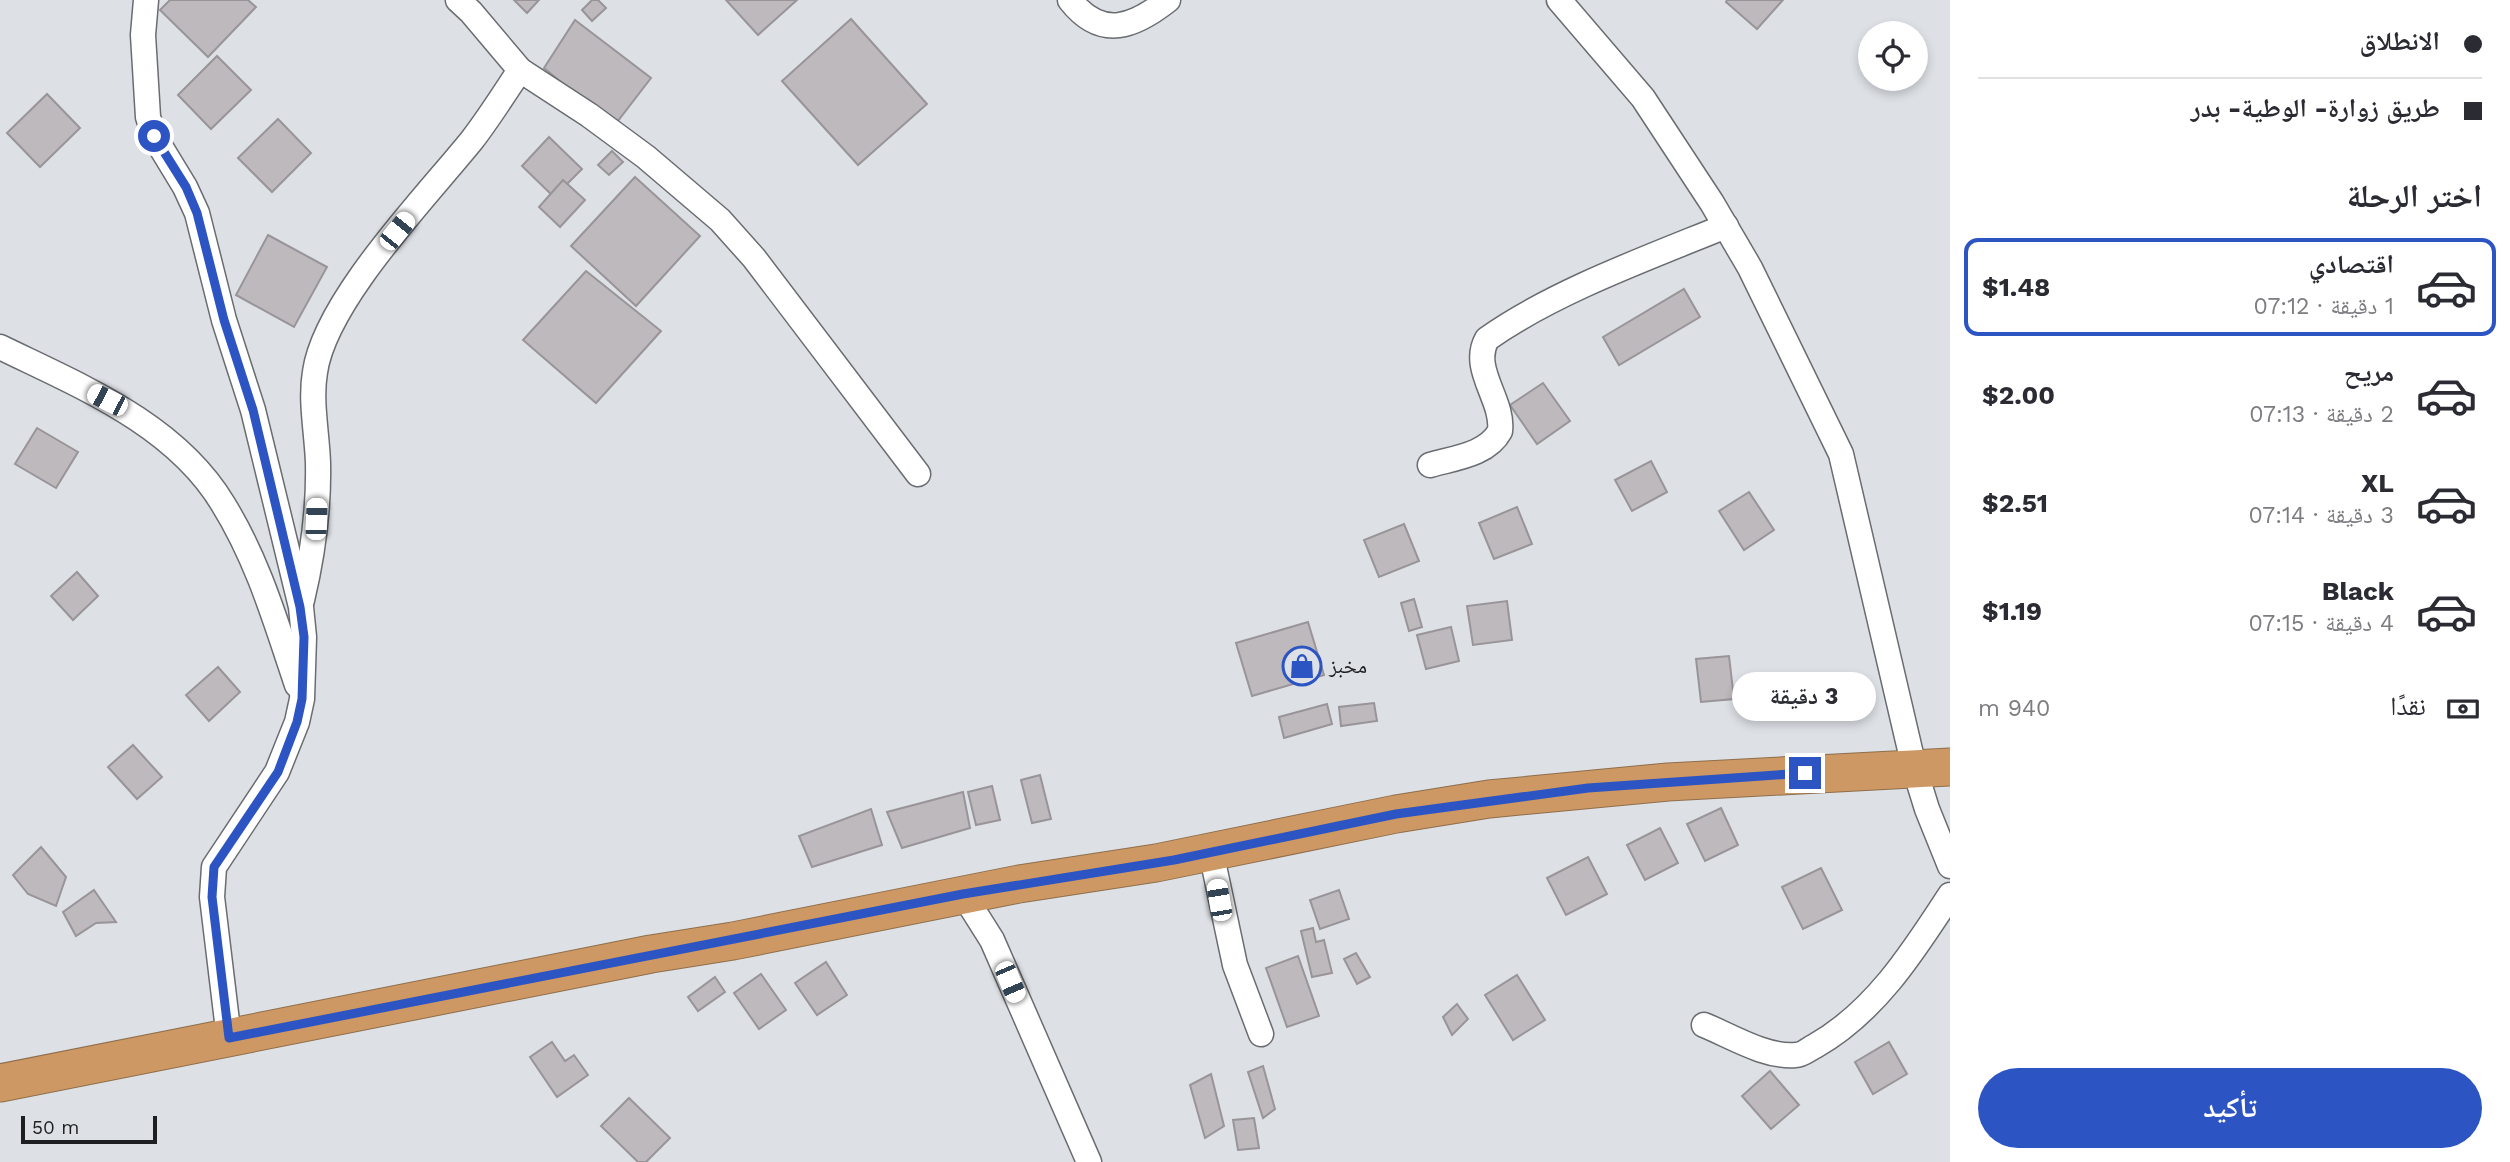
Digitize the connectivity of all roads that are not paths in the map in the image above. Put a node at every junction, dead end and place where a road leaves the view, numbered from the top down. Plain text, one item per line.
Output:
1 (146, 0) edge
2 (458, 0) edge
3 (1070, 0) edge
4 (1168, 0) edge
5 (1559, 0) edge
6 (520, 70) junction
7 (1726, 226) junction
8 (0, 347) edge
9 (1430, 465) dead end
10 (918, 474) dead end
11 (300, 607) junction
12 (302, 699) junction
13 (1914, 767) junction
14 (1950, 767) edge
15 (1211, 852) junction
16 (1950, 866) edge
17 (963, 894) junction
18 (1950, 895) edge
19 (1704, 1025) dead end
20 (1261, 1034) dead end
21 (229, 1038) junction
22 (0, 1083) edge
23 (1089, 1162) edge

1 - 11 street
2 - 6 street
3 - 4 street
5 - 7 street
6 - 10 street
6 - 11 street
7 - 9 street
7 - 13 street
8 - 12 street
11 - 12 street
12 - 21 street
13 - 14 highway
13 - 15 highway
13 - 16 street
15 - 17 highway
15 - 20 street
17 - 21 highway
17 - 23 street
18 - 19 street
21 - 22 highway

